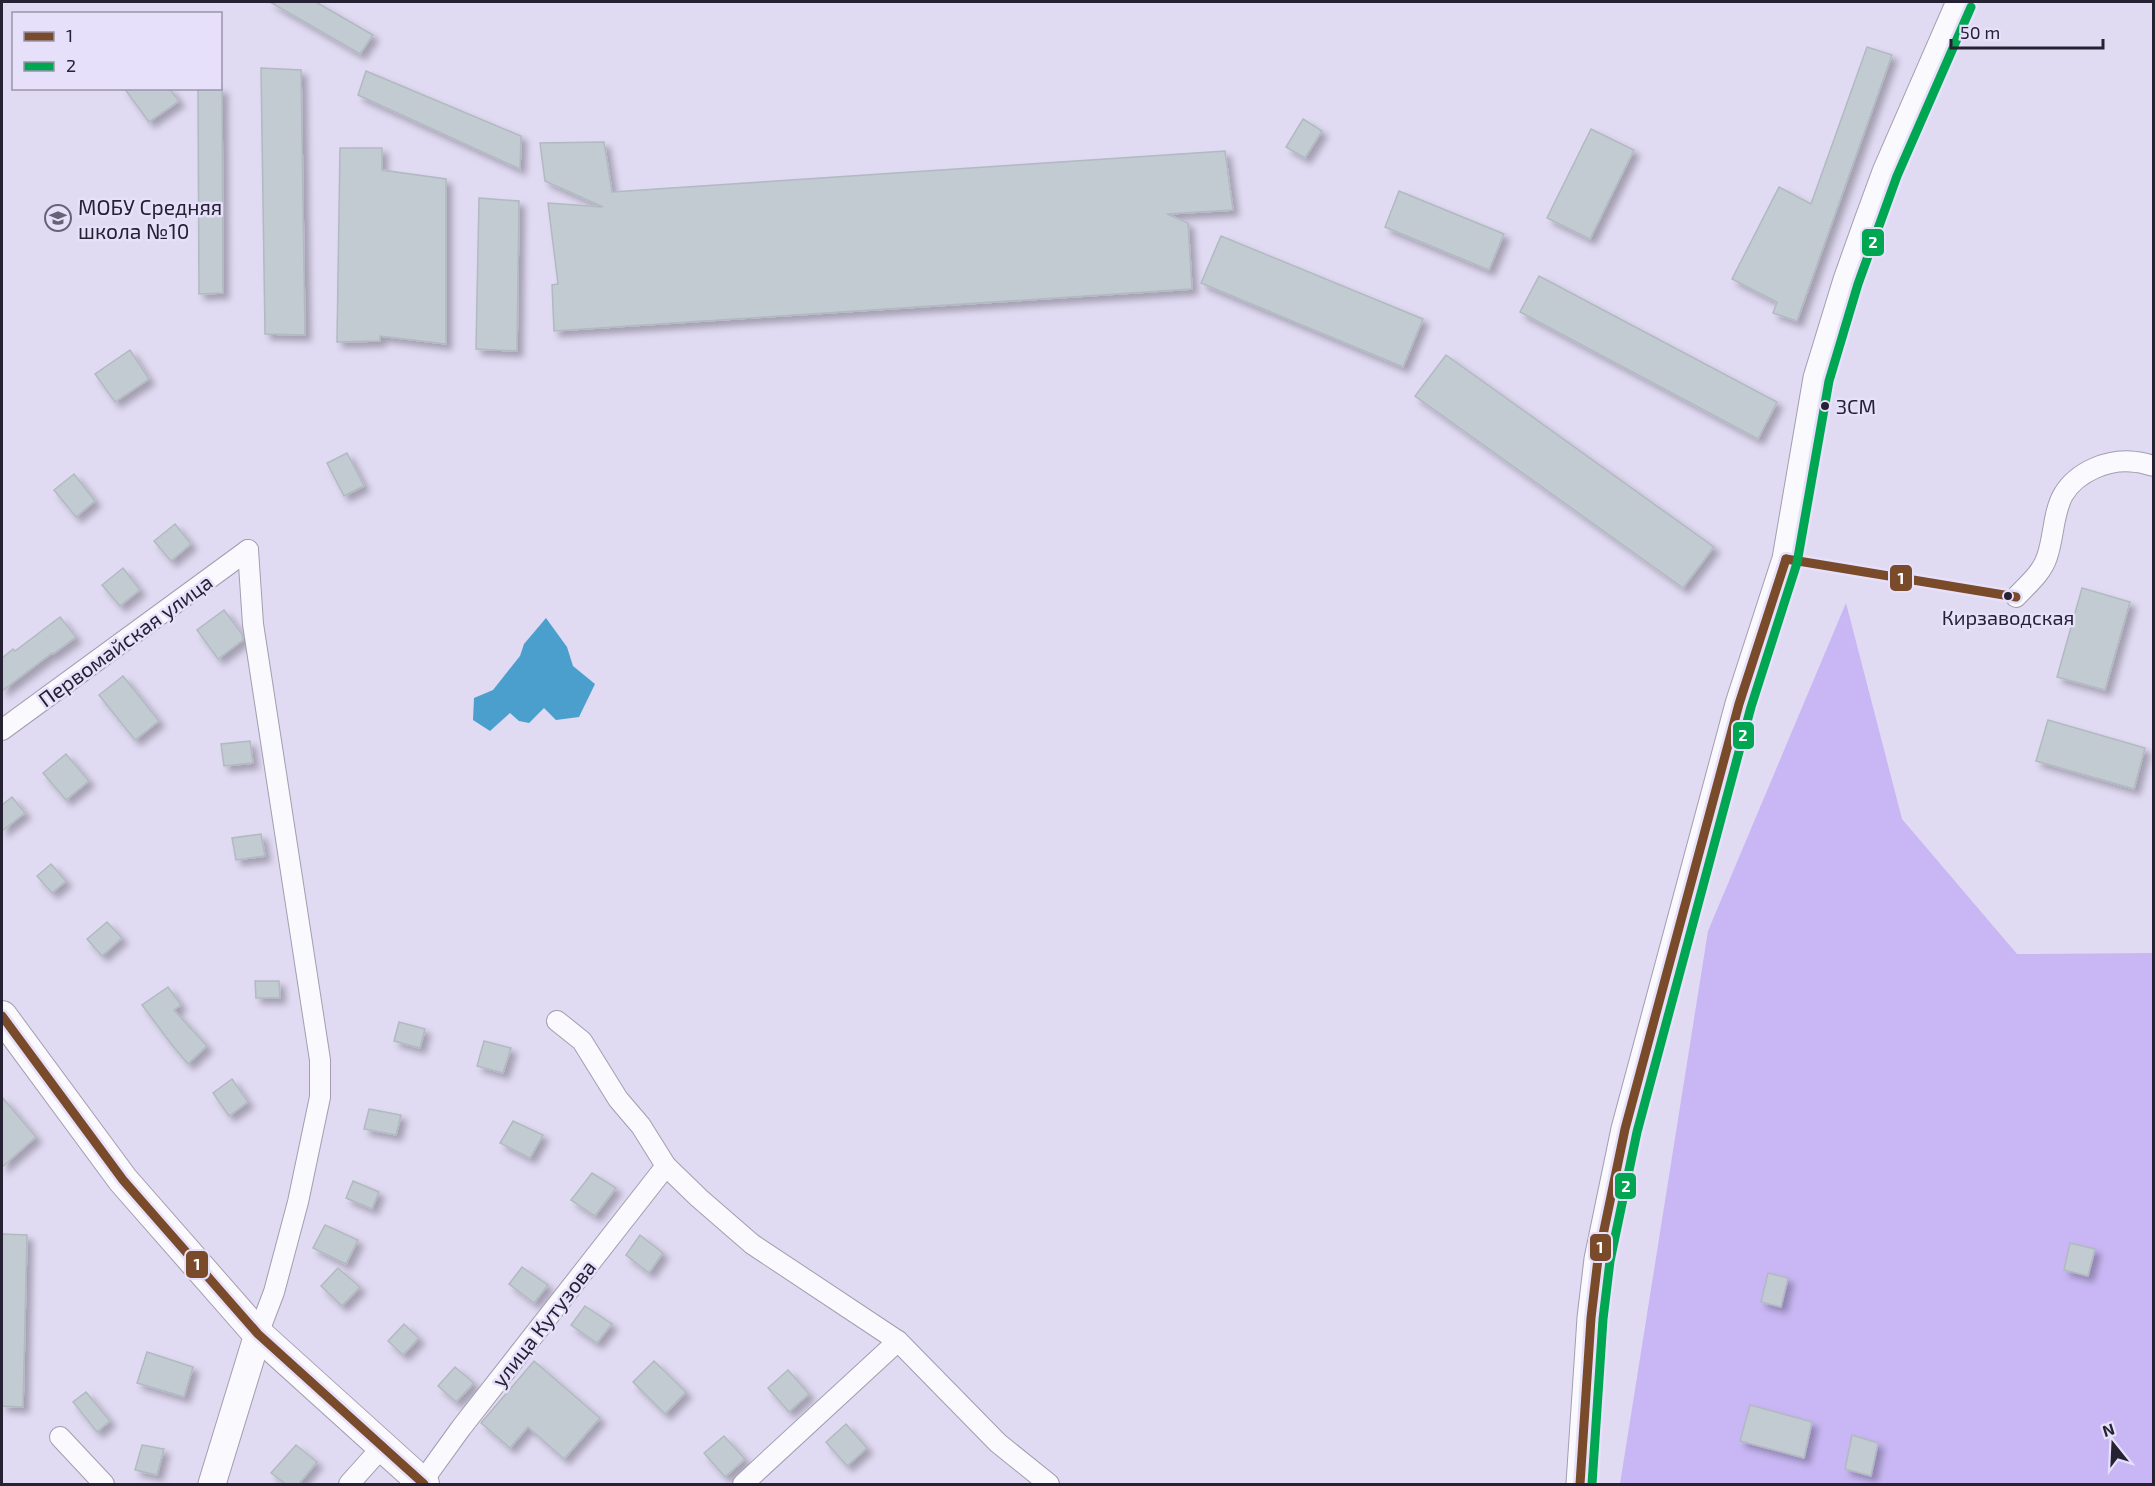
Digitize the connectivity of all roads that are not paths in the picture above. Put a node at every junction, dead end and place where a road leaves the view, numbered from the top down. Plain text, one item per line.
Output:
1 (1960, 2) edge
2 (2154, 466) edge
3 (2016, 597) dead end
4 (2, 730) edge
5 (2, 1016) edge
6 (557, 1021) dead end
7 (666, 1166) junction
8 (258, 1334) junction
9 (898, 1341) junction
10 (60, 1437) dead end
11 (383, 1446) junction
12 (423, 1484) edge
13 (104, 1485) edge
14 (212, 1485) edge
15 (349, 1485) edge
16 (743, 1485) edge
17 (1049, 1485) edge
18 (1580, 1485) edge

1 - 18 street
2 - 3 street
4 - 8 street, Первомайская улица
5 - 8 main road
6 - 7 street
7 - 9 street
7 - 12 street, улица Кутузова
8 - 11 main road
8 - 14 street
9 - 16 street
9 - 17 street
10 - 13 street
11 - 12 main road
11 - 15 street

